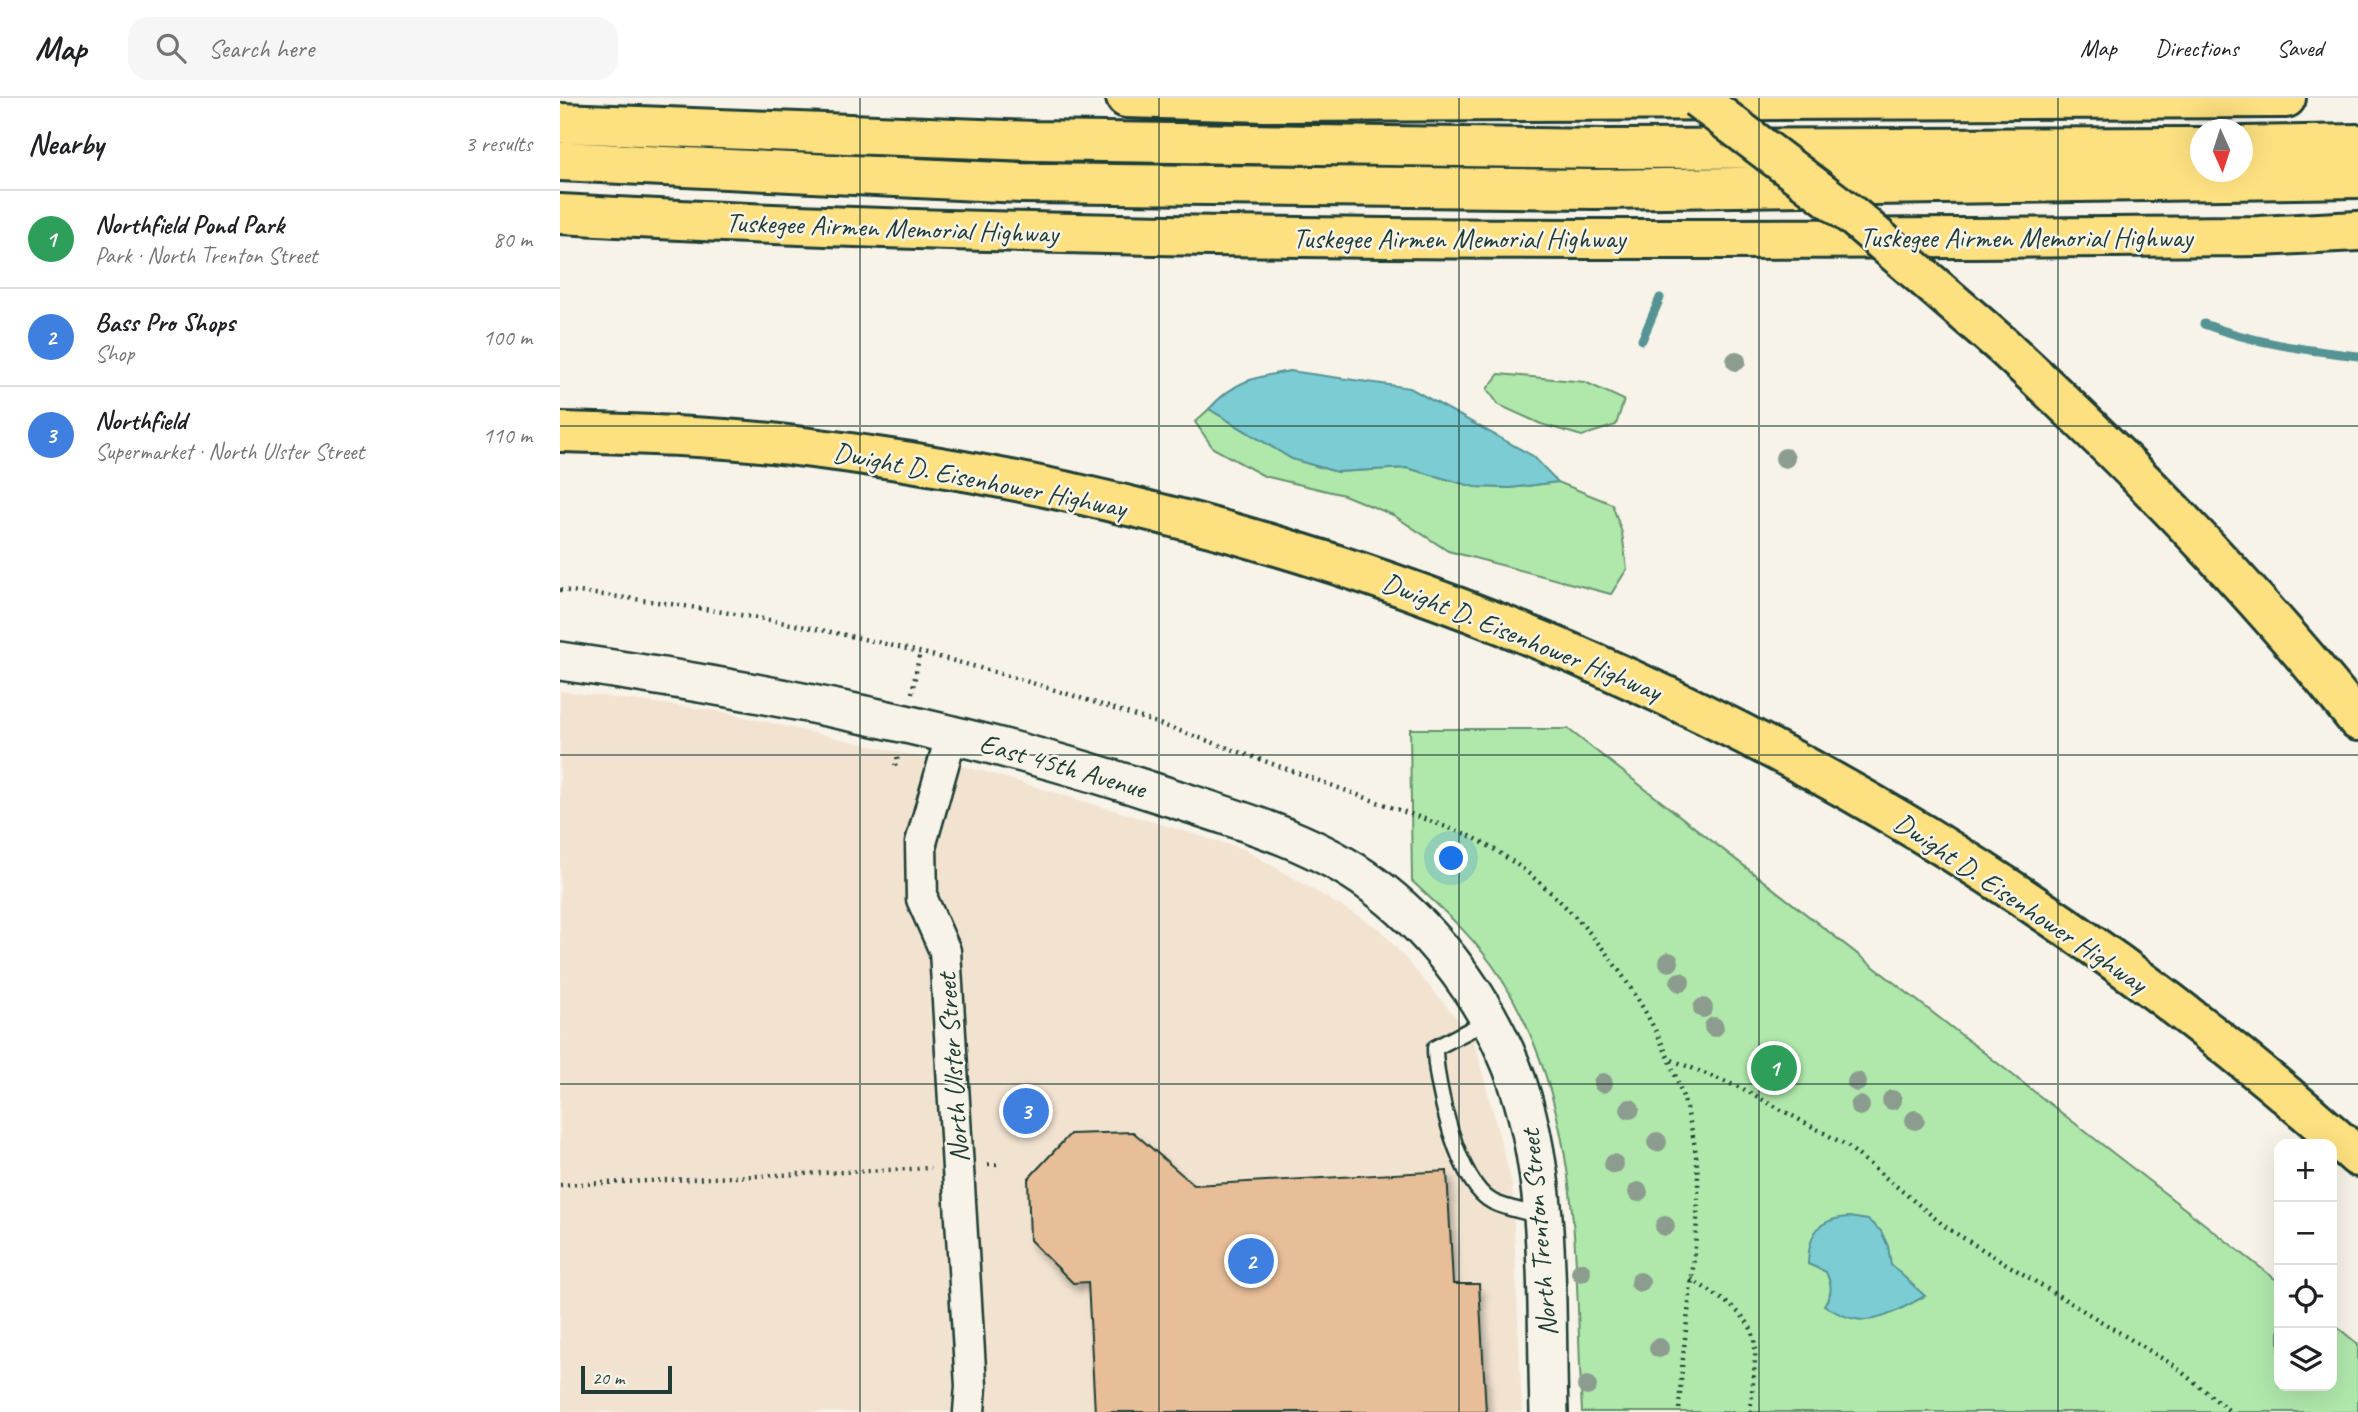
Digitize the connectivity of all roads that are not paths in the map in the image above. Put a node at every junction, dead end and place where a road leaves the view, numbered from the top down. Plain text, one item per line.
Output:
1 (1126, 98) edge
2 (1698, 98) edge
3 (2286, 98) edge
4 (560, 123) edge
5 (2358, 144) edge
6 (2190, 146) edge
7 (2253, 146) edge
8 (560, 161) edge
9 (2358, 178) edge
10 (560, 214) edge
11 (2358, 231) edge
12 (560, 432) edge
13 (560, 661) edge
14 (2358, 721) edge
15 (952, 733) junction
16 (1489, 1020) junction
17 (2358, 1157) edge
18 (1541, 1216) junction
19 (970, 1412) edge
20 (1549, 1412) edge

1 - 3 highway
2 - 14 highway, bridge
4 - 6 highway
5 - 7 highway
8 - 9 highway
10 - 11 highway, Tuskegee Airmen Memorial Highway
12 - 17 highway, Dwight D. Eisenhower Highway
13 - 15 street, East 45th Avenue
15 - 16 street, East 45th Avenue
15 - 19 street, North Ulster Street
16 - 18 street, North Trenton Street
16 - 18 lane
18 - 20 street, North Trenton Street

